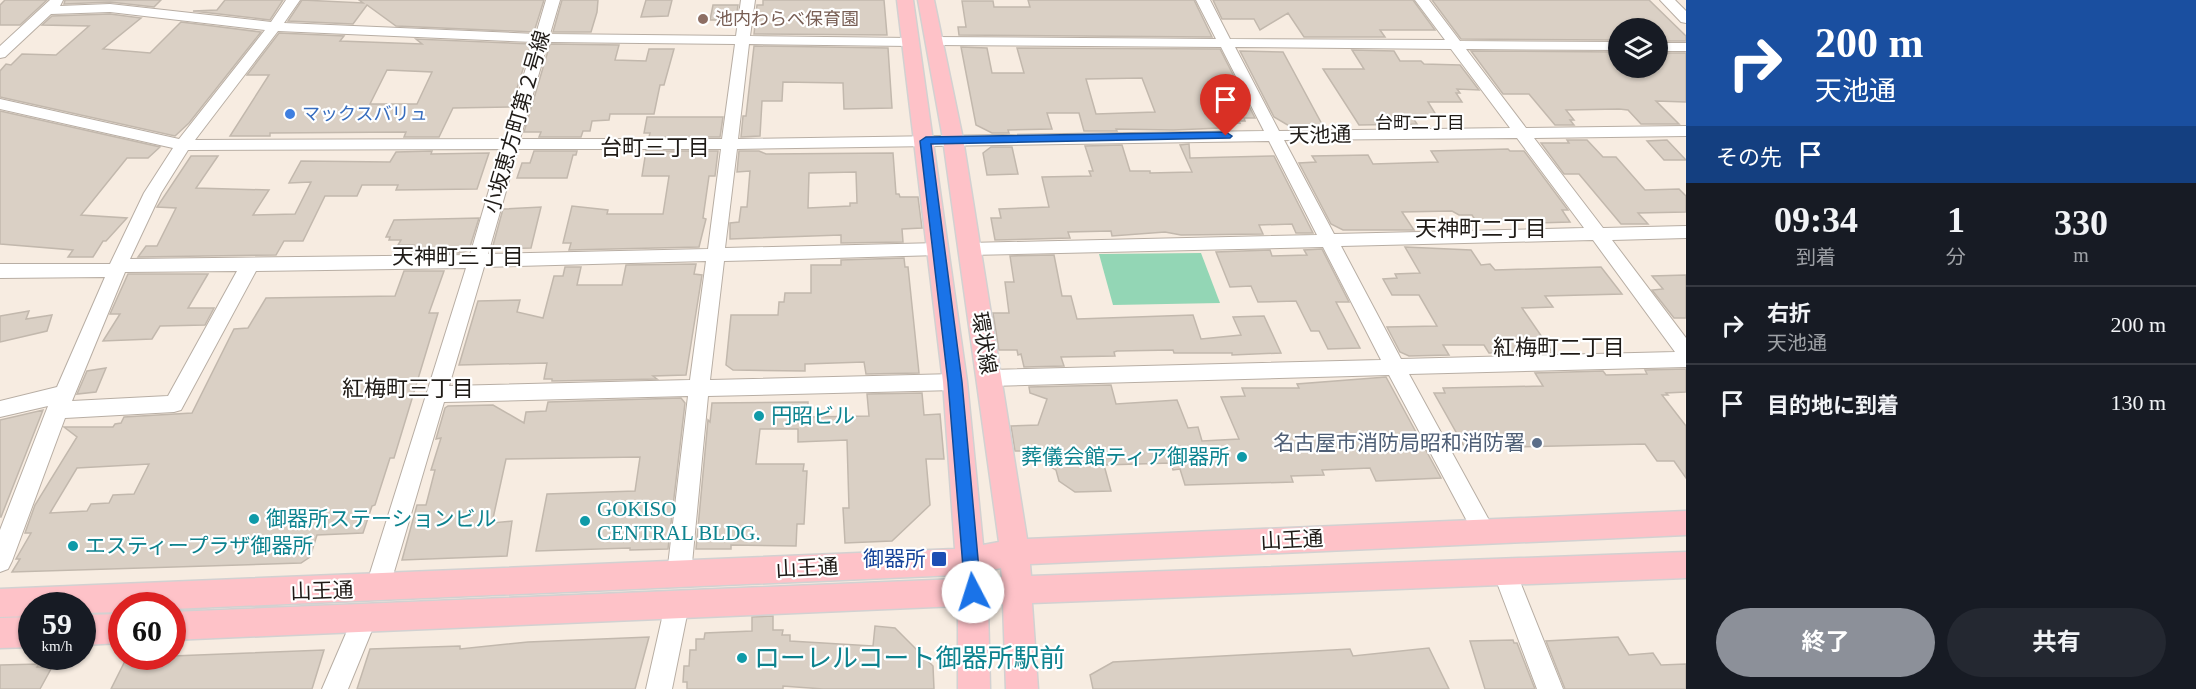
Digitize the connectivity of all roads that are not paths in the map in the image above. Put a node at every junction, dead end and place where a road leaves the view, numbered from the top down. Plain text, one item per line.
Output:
1 (293, 0) edge
2 (553, 0) edge
3 (748, 0) edge
4 (905, 0) edge
5 (926, 0) edge
6 (1203, 0) edge
7 (1422, 0) edge
8 (1667, 0) edge
9 (53, 5) edge
10 (1686, 19) edge
11 (276, 27) junction
12 (0, 34) edge
13 (22, 34) junction
14 (542, 38) junction
15 (744, 39) junction
16 (933, 41) junction
17 (910, 42) junction
18 (1224, 42) junction
19 (1453, 44) junction
20 (1608, 46) edge
21 (1668, 47) edge
22 (1686, 47) edge
23 (0, 54) edge
24 (0, 104) edge
25 (1686, 131) edge
26 (1519, 133) junction
27 (1273, 135) junction
28 (953, 139) junction
29 (926, 141) junction
30 (729, 144) junction
31 (182, 145) junction
32 (510, 145) junction
33 (1686, 232) edge
34 (1598, 236) junction
35 (1329, 242) junction
36 (939, 249) junction
37 (969, 249) junction
38 (716, 253) junction
39 (477, 261) junction
40 (250, 264) junction
41 (118, 268) junction
42 (0, 272) edge
43 (1686, 352) edge
44 (1686, 359) edge
45 (1394, 365) junction
46 (990, 378) junction
47 (955, 382) junction
48 (699, 387) junction
49 (437, 394) junction
50 (59, 402) junction
51 (0, 409) edge
52 (1686, 522) edge
53 (1484, 531) junction
54 (1015, 552) junction
55 (0, 561) edge
56 (970, 561) junction
57 (1686, 565) edge
58 (1505, 572) junction
59 (679, 574) junction
60 (377, 589) junction
61 (1019, 590) junction
62 (973, 592) junction
63 (0, 603) edge
64 (676, 606) junction
65 (365, 618) junction
66 (186, 625) edge
67 (18, 632) edge
68 (0, 633) edge
69 (334, 689) edge
70 (659, 689) edge
71 (974, 689) edge
72 (1022, 689) edge
73 (1550, 689) edge

1 - 11 street
2 - 14 street, 小坂恵方町第２号線
3 - 15 street
4 - 17 main road, 環状線
5 - 16 main road, 環状線
6 - 18 street
7 - 19 street
8 - 10 street
9 - 11 street
9 - 13 street
11 - 14 street
11 - 31 street
12 - 13 street
13 - 23 street
14 - 15 street
14 - 32 street, 小坂恵方町第２号線
15 - 17 street
15 - 30 street
16 - 18 street
16 - 28 main road, 環状線
17 - 29 main road, 環状線
18 - 19 street
18 - 27 street
19 - 20 street
19 - 26 street
21 - 22 street
24 - 31 street, 天池通
25 - 26 street, 天池通
26 - 27 street, 天池通
26 - 34 street
27 - 28 street, 天池通
27 - 35 street
28 - 29 street, 天池通
28 - 37 main road, 環状線
29 - 30 street, 天池通
29 - 36 main road, 環状線
30 - 32 street, 天池通
30 - 38 street
31 - 32 street, 天池通
31 - 41 street
32 - 39 street, 小坂恵方町第２号線
33 - 34 street
34 - 35 street
34 - 43 street
35 - 37 street
35 - 45 street
36 - 38 street
36 - 47 main road, 環状線
37 - 46 main road, 環状線
38 - 39 street
38 - 48 street
39 - 40 street
39 - 49 street, 小坂恵方町第２号線
40 - 41 street
40 - 50 street
41 - 42 street
41 - 50 street
44 - 45 street
45 - 46 street
45 - 53 street
46 - 54 main road, 環状線
47 - 48 street
47 - 56 main road, 環状線
48 - 49 street
48 - 59 street
49 - 60 street, 小坂恵方町第２号線
50 - 51 street
50 - 55 street
52 - 53 main road, 山王通
53 - 54 main road, 山王通
54 - 56 main road, 山王通
54 - 61 main road, 環状線
56 - 59 main road, 山王通
56 - 62 main road, 環状線
57 - 58 main road, 山王通
58 - 61 main road, 山王通
58 - 73 street
59 - 60 main road, 山王通
60 - 63 main road, 山王通
61 - 62 main road, 山王通
61 - 72 main road, 環状線
62 - 64 main road, 山王通
62 - 71 main road, 環状線
64 - 65 main road, 山王通
64 - 70 street
65 - 66 main road, 山王通
65 - 69 street
67 - 68 main road

